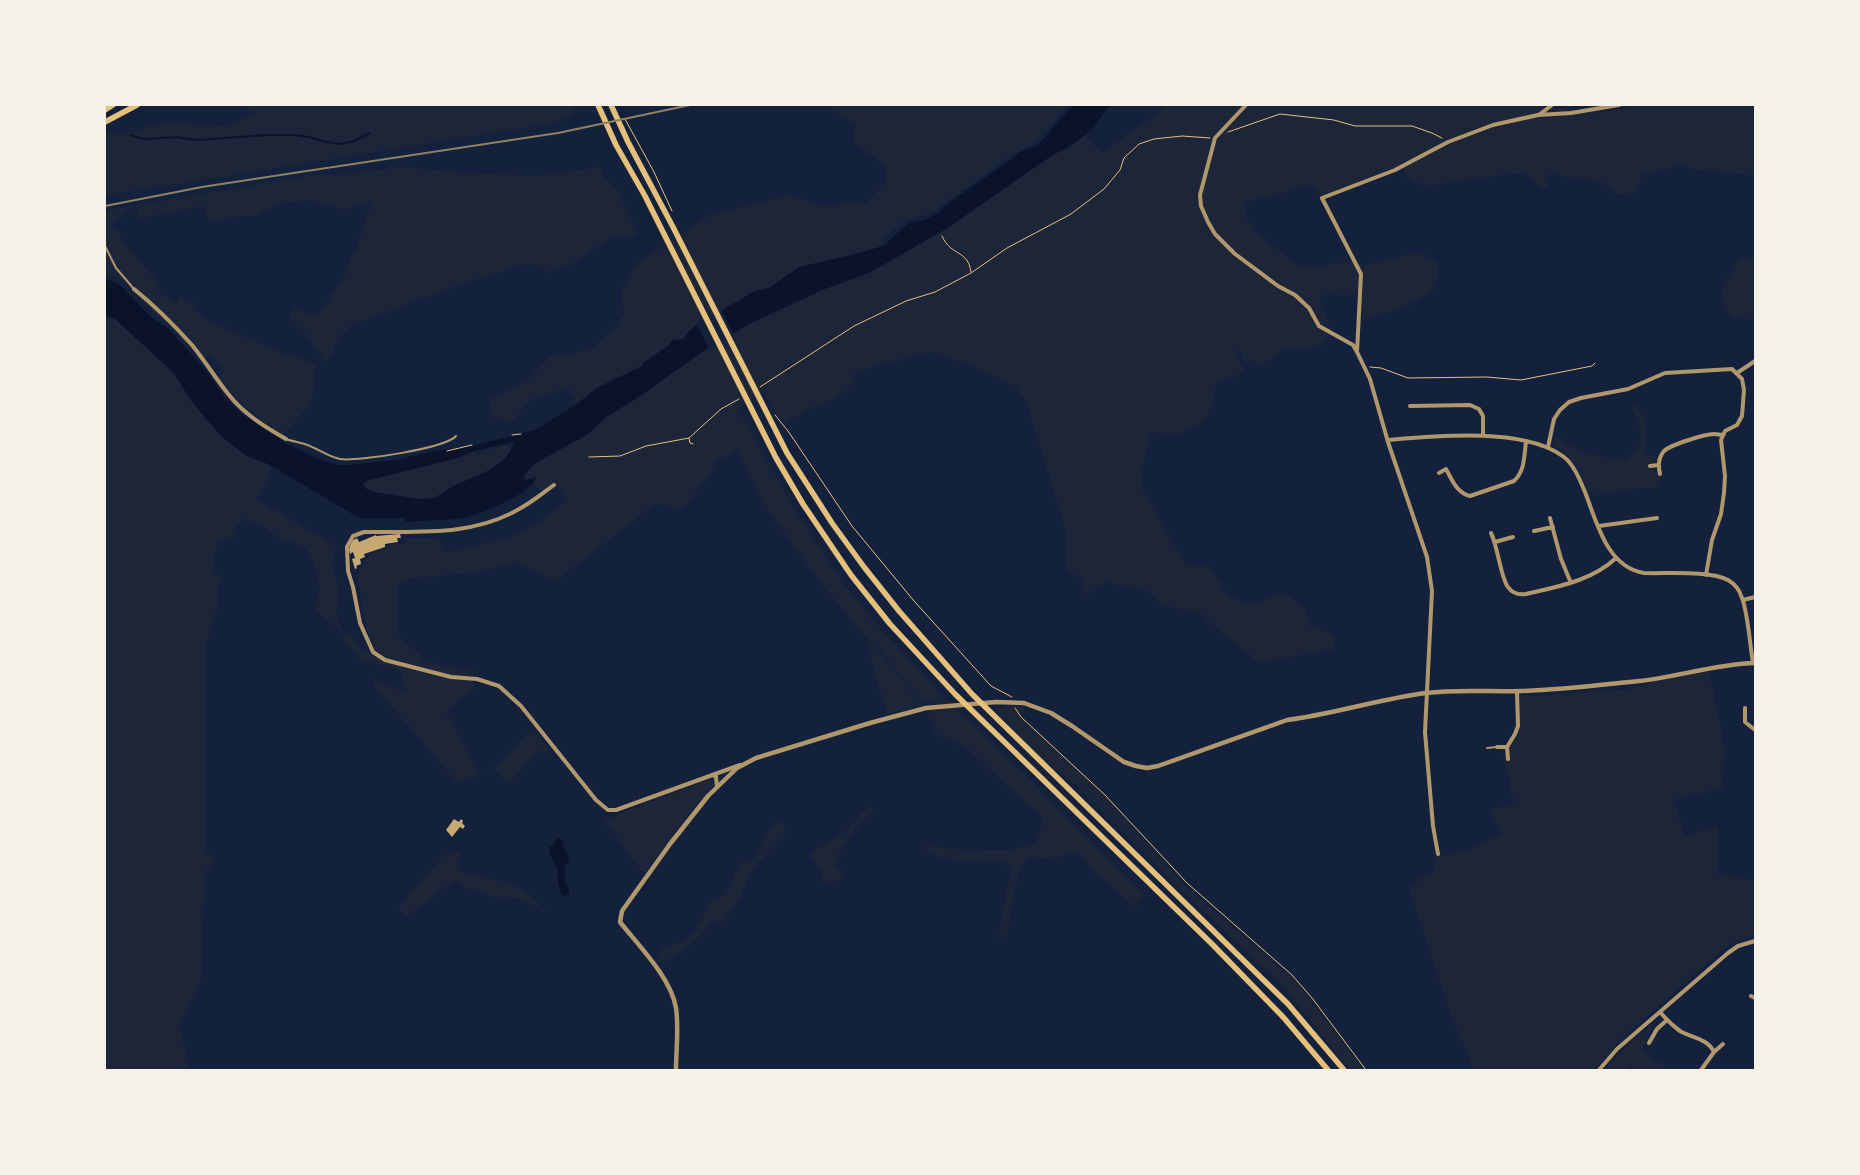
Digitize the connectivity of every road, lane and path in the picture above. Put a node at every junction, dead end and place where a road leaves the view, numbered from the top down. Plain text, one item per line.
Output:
1 (114, 105) edge
2 (137, 105) edge
3 (598, 105) edge
4 (611, 105) edge
5 (1246, 105) edge
6 (1552, 105) edge
7 (1619, 105) edge
8 (1673, 105) edge
9 (1694, 105) edge
10 (105, 110) edge
11 (1538, 115) junction
12 (624, 118) dead end
13 (105, 122) edge
14 (1215, 138) junction
15 (1448, 142) junction
16 (672, 211) dead end
17 (942, 236) dead end
18 (105, 246) edge
19 (972, 273) junction
20 (134, 289) joint
21 (1358, 352) junction
22 (1755, 361) edge
23 (1595, 363) dead end
24 (1364, 366) junction
25 (1737, 373) junction
26 (754, 390) dead end
27 (738, 400) dead end
28 (1410, 406) dead end
29 (773, 413) dead end
30 (521, 434) dead end
31 (512, 435) dead end
32 (1723, 435) junction
33 (456, 436) dead end
34 (1483, 436) junction
35 (689, 438) junction
36 (286, 439) joint
37 (1388, 442) junction
38 (1526, 442) junction
39 (693, 444) dead end
40 (472, 445) dead end
41 (1548, 447) junction
42 (447, 451) dead end
43 (589, 457) dead end
44 (1658, 465) junction
45 (1650, 466) dead end
46 (1439, 473) dead end
47 (1660, 474) dead end
48 (554, 485) dead end
49 (1550, 518) dead end
50 (1657, 518) dead end
51 (1599, 526) junction
52 (1553, 527) junction
53 (1534, 531) dead end
54 (1491, 533) dead end
55 (1512, 537) dead end
56 (1495, 542) junction
57 (1616, 558) junction
58 (1706, 575) junction
59 (1571, 583) junction
60 (1755, 598) edge
61 (1743, 600) junction
62 (1754, 663) edge
63 (1517, 691) junction
64 (1428, 693) junction
65 (1014, 702) junction
66 (1745, 708) dead end
67 (1755, 730) edge
68 (1497, 747) joint
69 (1507, 747) junction
70 (1488, 748) dead end
71 (1508, 759) dead end
72 (747, 762) junction
73 (713, 775) junction
74 (717, 786) junction
75 (1438, 854) dead end
76 (1755, 941) edge
77 (1660, 1012) junction
78 (1667, 1020) junction
79 (1650, 1043) dead end
80 (1723, 1044) dead end
81 (1714, 1052) junction
82 (676, 1070) edge
83 (1328, 1070) edge
84 (1344, 1070) edge
85 (1366, 1070) edge
86 (1599, 1070) edge
87 (1701, 1070) edge

1 - 10 highway
2 - 13 highway
3 - 83 highway
4 - 84 highway
5 - 14 street
6 - 11 street
7 - 11 street
8 - 9 path
11 - 15 street
12 - 16 path
14 - 15 path
14 - 19 path
14 - 21 street
15 - 21 street
17 - 19 path
18 - 20 lane
19 - 26 path
20 - 36 street
21 - 24 street
22 - 25 street
23 - 24 path
24 - 37 street
25 - 32 street
25 - 41 street
27 - 35 path
28 - 34 street
29 - 65 path
30 - 31 path
32 - 44 street
32 - 58 street
33 - 36 lane
34 - 37 street
34 - 38 street
35 - 39 path
35 - 43 path
37 - 64 street
38 - 41 street
38 - 46 street
40 - 42 path
41 - 51 street
44 - 45 street
44 - 47 street
48 - 73 street
49 - 52 street
50 - 51 street
51 - 57 street
52 - 53 street
52 - 59 street
54 - 56 street
55 - 56 street
56 - 59 street
57 - 58 street
57 - 59 street
58 - 61 street
60 - 61 street
61 - 62 street
62 - 63 street
63 - 64 street
63 - 69 street
64 - 65 street
64 - 75 street
65 - 72 street
65 - 85 path
66 - 67 street
68 - 69 street
68 - 70 lane
69 - 71 street
72 - 73 street
72 - 74 street
73 - 74 street
74 - 82 street
76 - 77 street
77 - 78 street
77 - 86 street
78 - 79 street
78 - 81 street
80 - 81 street
81 - 87 street

